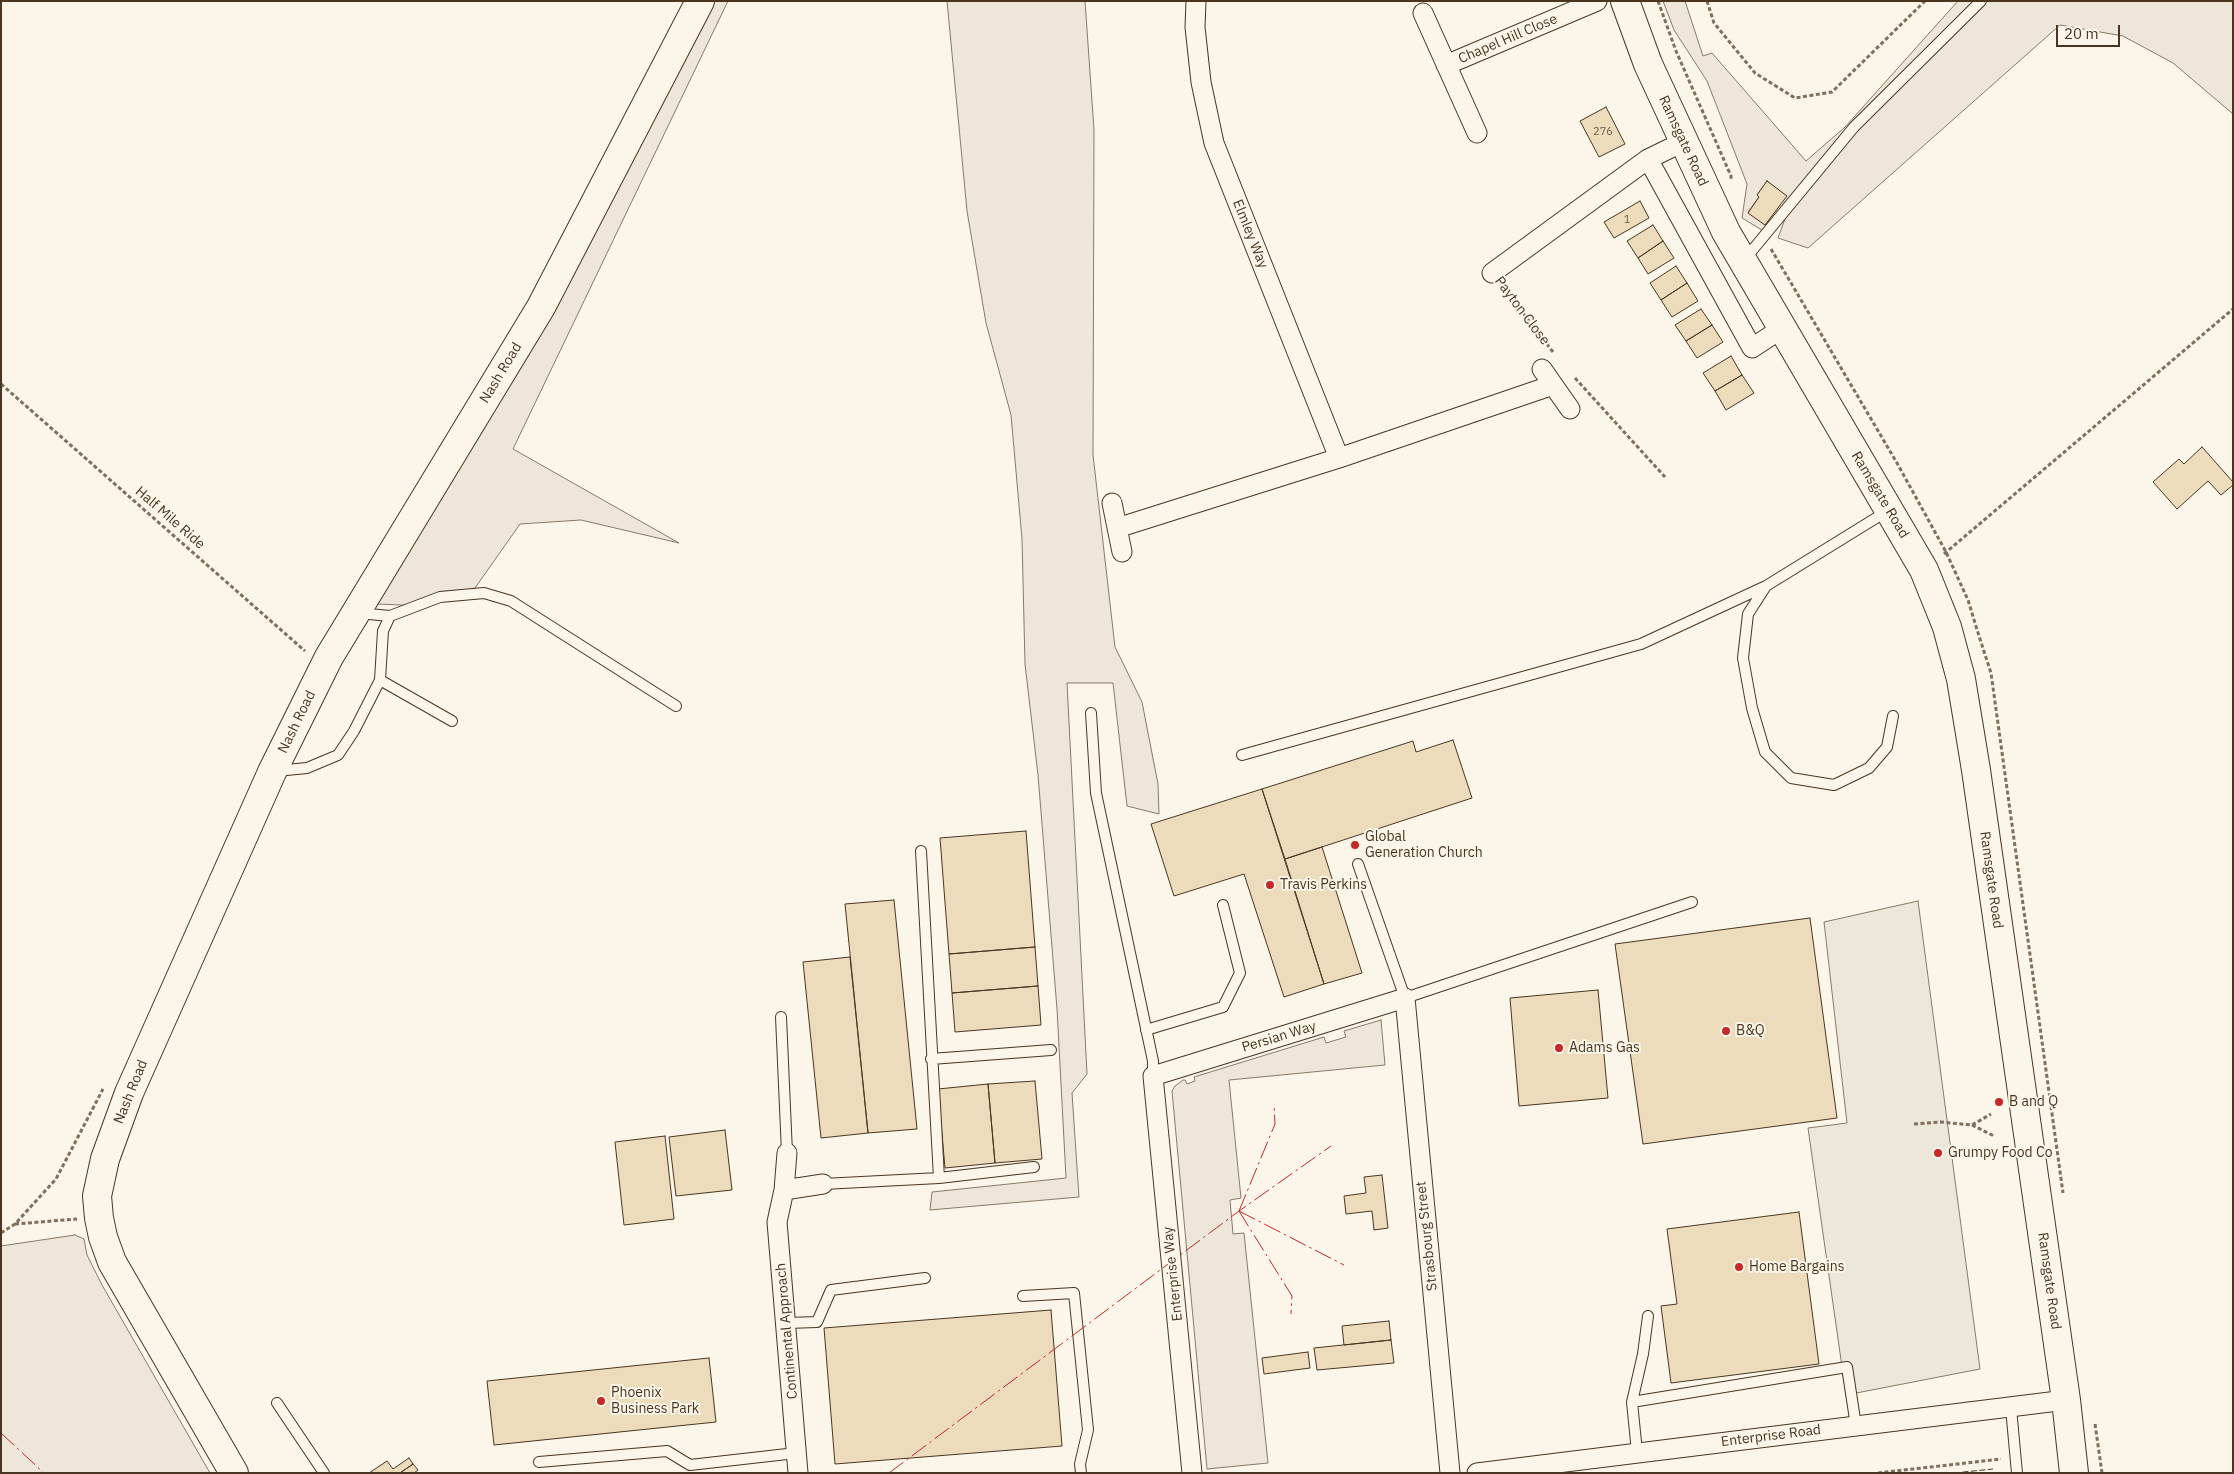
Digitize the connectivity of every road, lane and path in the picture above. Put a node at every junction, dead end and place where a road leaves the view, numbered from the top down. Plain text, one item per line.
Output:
1 (700, 1) edge
2 (1196, 1) edge
3 (1597, 1) edge
4 (1626, 1) edge
5 (1658, 1) edge
6 (1707, 1) edge
7 (1925, 1) edge
8 (1981, 1) edge
9 (1423, 13) dead end
10 (1446, 65) junction
11 (1477, 133) dead end
12 (1683, 142) junction
13 (1648, 159) junction
14 (1730, 184) dead end
15 (1760, 240) junction
16 (1743, 261) junction
17 (1492, 273) joint
18 (2233, 309) edge
19 (1781, 329) junction
20 (1554, 354) dead end
21 (1542, 369) dead end
22 (1573, 376) dead end
23 (1, 384) edge
24 (1554, 385) junction
25 (1570, 409) dead end
26 (1339, 458) junction
27 (1666, 478) dead end
28 (1112, 503) dead end
29 (1888, 510) junction
30 (1117, 528) junction
31 (1122, 552) dead end
32 (1946, 552) junction
33 (1924, 570) junction
34 (1766, 586) junction
35 (355, 612) junction
36 (390, 616) junction
37 (329, 657) junction
38 (380, 680) junction
39 (676, 706) dead end
40 (1091, 713) dead end
41 (1893, 716) dead end
42 (452, 722) dead end
43 (1242, 755) dead end
44 (272, 772) junction
45 (921, 851) dead end
46 (1358, 864) dead end
47 (1692, 902) dead end
48 (1222, 905) dead end
49 (1405, 998) junction
50 (781, 1017) dead end
51 (1146, 1030) junction
52 (1051, 1050) dead end
53 (931, 1060) junction
54 (1153, 1076) junction
55 (1991, 1114) dead end
56 (1914, 1124) dead end
57 (1972, 1125) junction
58 (1994, 1136) dead end
59 (787, 1153) joint
60 (1034, 1167) dead end
61 (939, 1178) junction
62 (823, 1184) joint
63 (784, 1190) junction
64 (2064, 1195) dead end
65 (99, 1218) junction
66 (1, 1233) edge
67 (925, 1278) dead end
68 (1023, 1296) dead end
69 (1648, 1316) dead end
70 (787, 1323) junction
71 (2066, 1400) junction
72 (277, 1402) dead end
73 (1632, 1402) junction
74 (2012, 1408) junction
75 (2094, 1417) dead end
76 (1856, 1426) junction
77 (1637, 1452) junction
78 (796, 1453) junction
79 (2016, 1458) junction
80 (539, 1462) dead end
81 (234, 1473) edge
82 (324, 1473) edge
83 (798, 1473) edge
84 (1082, 1473) edge
85 (1192, 1473) edge
86 (1450, 1473) edge
87 (1477, 1473) edge
88 (1878, 1473) edge
89 (2017, 1473) edge
90 (2074, 1473) edge
91 (2102, 1473) edge

1 - 35 street, Nash Road
2 - 26 street, Elmley Way
3 - 10 street, Chapel Hill Close
4 - 12 street, Ramsgate Road
5 - 14 path
6 - 7 path
8 - 15 lane
9 - 10 street, Chapel Hill Close
10 - 11 street, Chapel Hill Close
12 - 13 street, Payton Close
12 - 16 street, Ramsgate Road
13 - 17 street, Payton Close
13 - 19 street
15 - 16 lane
15 - 32 path
16 - 19 street, Ramsgate Road
17 - 20 path, Payton Close
18 - 32 path
19 - 29 street, Ramsgate Road
21 - 24 street
22 - 27 path
23 - 37 path, Half Mile Ride
24 - 25 street
24 - 26 street
26 - 30 street
28 - 30 street
29 - 33 street, Ramsgate Road
29 - 34 lane
30 - 31 street
32 - 33 path
32 - 64 path
33 - 71 street, Ramsgate Road
34 - 41 lane
34 - 43 lane
35 - 36 lane
35 - 37 street, Nash Road
36 - 38 lane
36 - 39 lane
37 - 44 street, Nash Road
38 - 42 lane
38 - 44 lane
40 - 51 lane
44 - 65 street, Nash Road
45 - 53 lane
46 - 49 lane
47 - 49 lane
48 - 51 lane
49 - 54 street, Persian Way
49 - 86 street, Strasbourg Street
50 - 59 lane
51 - 54 lane
52 - 53 lane
53 - 61 lane
54 - 85 street, Enterprise Way
55 - 57 path
56 - 57 path
57 - 58 path
59 - 63 street, Continental Approach
60 - 61 lane
61 - 62 lane
62 - 63 street
63 - 70 street, Continental Approach
65 - 66 path
65 - 81 street, Nash Road
67 - 70 lane
68 - 84 lane
69 - 73 lane
70 - 78 street, Continental Approach
71 - 74 street, Enterprise Road
71 - 90 street, Ramsgate Road
72 - 82 lane
73 - 76 lane
73 - 77 lane
74 - 76 street, Enterprise Road
74 - 79 lane
75 - 91 path
76 - 77 street, Enterprise Road
77 - 87 street, Enterprise Road
78 - 80 lane
78 - 83 street, Continental Approach
79 - 88 path
79 - 89 lane

